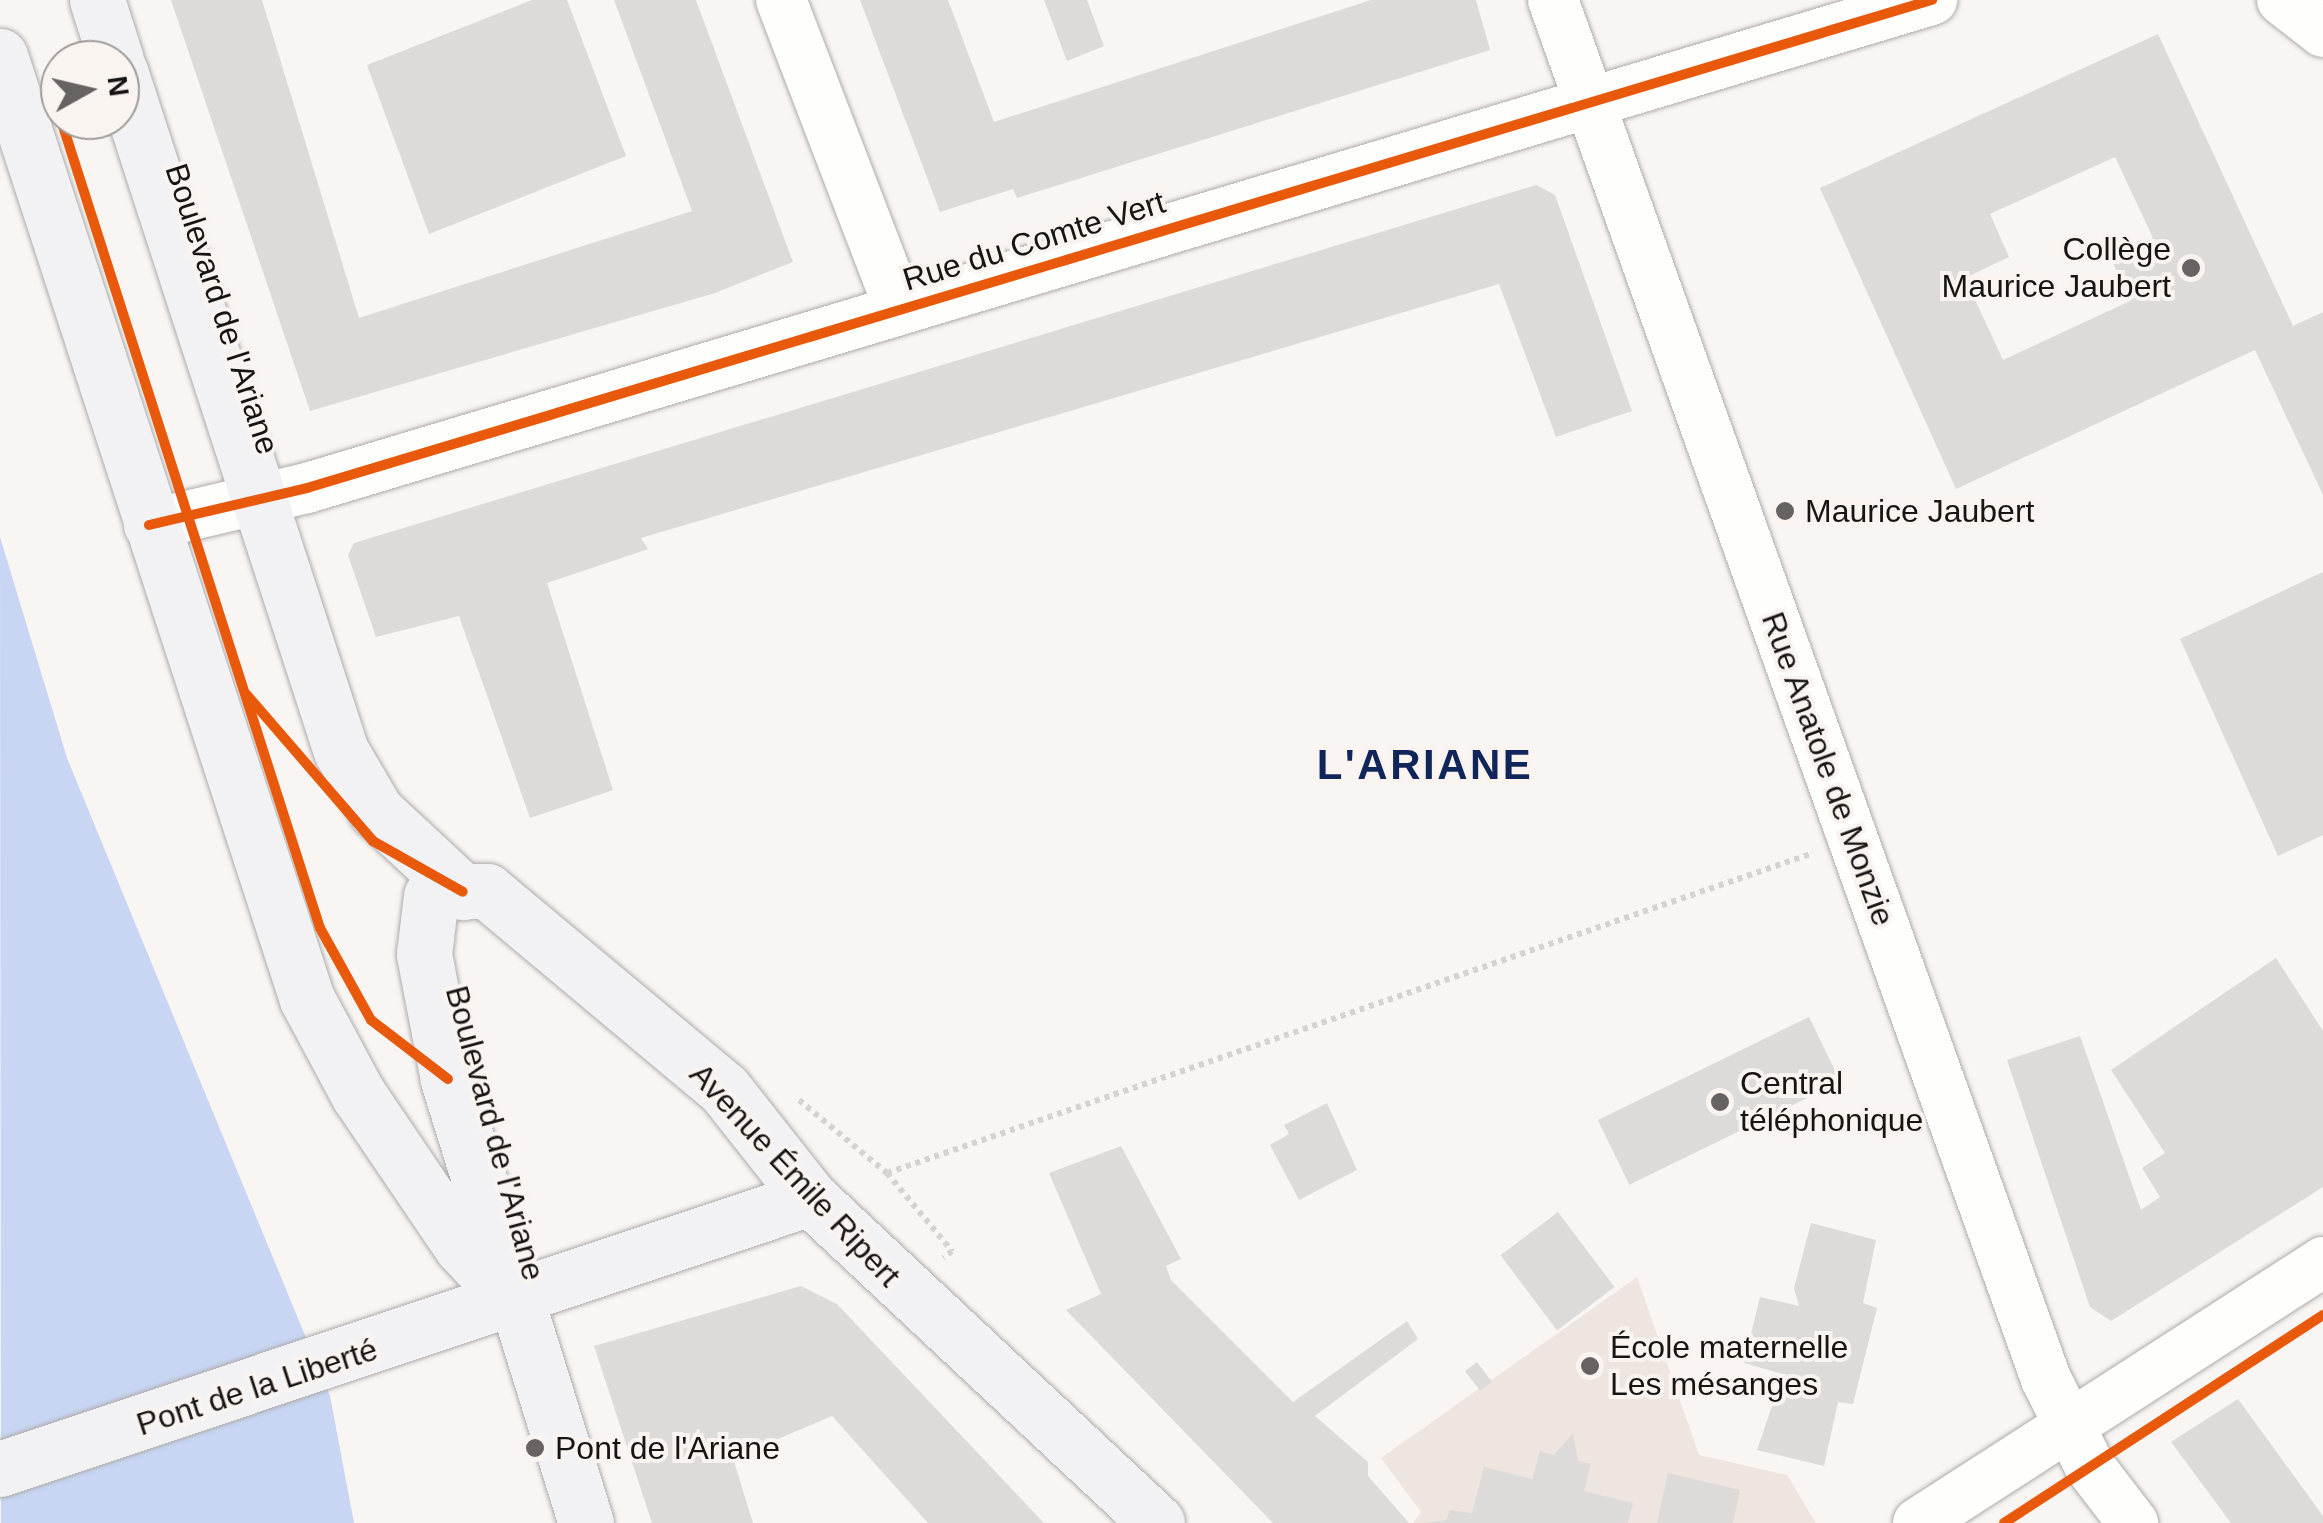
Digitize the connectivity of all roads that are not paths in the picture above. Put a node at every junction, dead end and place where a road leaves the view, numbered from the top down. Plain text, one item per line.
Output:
1 (98, 0) edge
2 (781, 0) edge
3 (1553, 0) edge
4 (1932, 0) edge
5 (2282, 0) edge
6 (2323, 32) edge
7 (110, 40) edge
8 (0, 56) edge
9 (1588, 98) junction
10 (140, 134) edge
11 (899, 308) junction
12 (256, 500) junction
13 (150, 525) junction
14 (464, 892) junction
15 (810, 1198) junction
16 (2323, 1262) edge
17 (514, 1302) junction
18 (2068, 1428) junction
19 (0, 1469) edge
20 (586, 1523) edge
21 (1158, 1523) edge
22 (1918, 1523) edge
23 (2132, 1523) edge

1 - 7 street
2 - 11 street
3 - 9 street, Rue Anatole de Monzie
4 - 9 street, Rue du Comte Vert
5 - 6 street
8 - 13 street, Boulevard de l'Ariane
9 - 11 street, Rue du Comte Vert
9 - 18 street, Rue Anatole de Monzie
10 - 12 street, Boulevard de l'Ariane
11 - 12 street, Rue du Comte Vert
12 - 13 street, Rue du Comte Vert
12 - 14 street, Boulevard de l'Ariane
13 - 17 street, Boulevard de l'Ariane
14 - 15 street, Avenue Émile Ripert
14 - 17 street, Boulevard de l'Ariane
15 - 17 street, Pont de la Liberté
15 - 21 street, Avenue Émile Ripert
16 - 18 street
17 - 19 street, Pont de la Liberté
17 - 20 street, Boulevard de l'Ariane
18 - 22 street
18 - 23 street, Rue Anatole de Monzie

